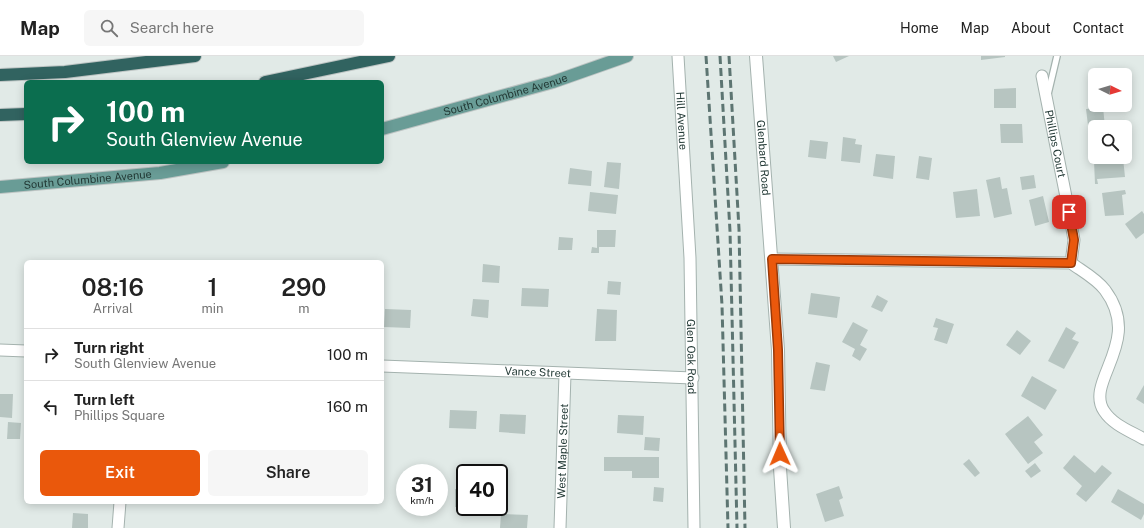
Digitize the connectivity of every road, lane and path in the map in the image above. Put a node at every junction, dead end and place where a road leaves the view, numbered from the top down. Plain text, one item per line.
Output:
1 (195, 56) edge
2 (389, 56) edge
3 (626, 56) edge
4 (756, 56) edge
5 (1057, 56) edge
6 (678, 57) edge
7 (0, 76) edge
8 (1042, 76) dead end
9 (275, 80) edge
10 (1047, 96) junction
11 (24, 114) edge
12 (0, 115) edge
13 (384, 128) edge
14 (212, 164) edge
15 (685, 185) joint
16 (0, 187) edge
17 (772, 259) junction
18 (1071, 263) junction
19 (0, 350) edge
20 (24, 351) edge
21 (384, 366) edge
22 (565, 374) junction
23 (693, 378) junction
24 (1144, 439) edge
25 (120, 504) edge
26 (118, 528) edge
27 (560, 528) edge
28 (694, 528) edge
29 (784, 528) edge

1 - 7 highway
2 - 9 highway
3 - 13 main road, South Columbine Avenue
4 - 17 street, Glenbard Road
5 - 10 lane
6 - 15 street, Hill Avenue
8 - 10 street, Phillips Court
10 - 18 street, Phillips Court
11 - 12 highway
14 - 16 main road, South Columbine Avenue
15 - 23 street, Glen Oak Road
17 - 18 street
17 - 29 street, Glenbard Road
18 - 24 street
19 - 20 street
21 - 22 street, Vance Street
22 - 23 street, Vance Street
22 - 27 street, West Maple Street
23 - 28 street, Glen Oak Road
25 - 26 street

